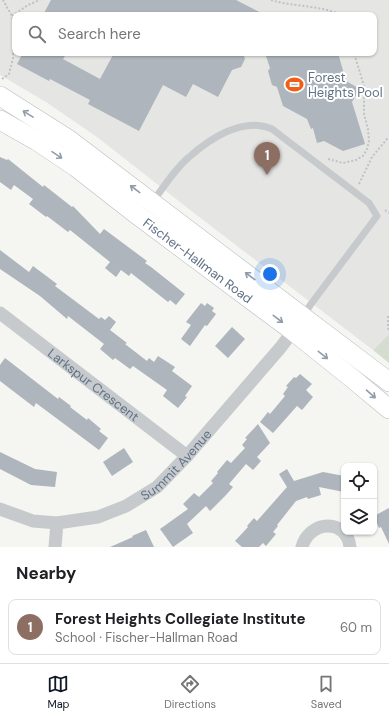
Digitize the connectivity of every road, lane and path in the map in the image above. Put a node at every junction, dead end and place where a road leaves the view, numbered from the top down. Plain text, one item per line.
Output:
1 (3, 0) edge
2 (40, 0) edge
3 (271, 0) edge
4 (18, 12) edge
5 (335, 12) edge
6 (12, 16) edge
7 (13, 56) edge
8 (355, 56) edge
9 (1, 88) edge
10 (0, 120) edge
11 (389, 139) edge
12 (322, 157) dead end
13 (358, 187) dead end
14 (381, 205) dead end
15 (146, 209) junction
16 (389, 213) edge
17 (0, 313) edge
18 (388, 316) edge
19 (298, 324) junction
20 (389, 330) edge
21 (389, 382) edge
22 (389, 409) edge
23 (187, 456) junction
24 (0, 510) edge
25 (57, 523) junction
26 (55, 547) edge
27 (302, 547) edge
28 (350, 547) edge

1 - 6 path
2 - 4 path
3 - 5 path
7 - 9 path
8 - 12 path
15 -> 9 main road, Fischer-Hallman Road
10 -> 15 main road, Fischer-Hallman Road
11 - 13 path
14 - 16 path
15 - 19 main road, Fischer-Hallman Road
15 - 19 lane
17 - 23 street, Larkspur Crescent
18 - 20 path
19 - 21 main road, Fischer-Hallman Road
19 -> 22 main road, Fischer-Hallman Road
19 - 23 street, Summit Avenue
23 - 25 street, Summit Avenue
24 - 25 street, Summit Avenue
25 - 26 street
27 - 28 street

